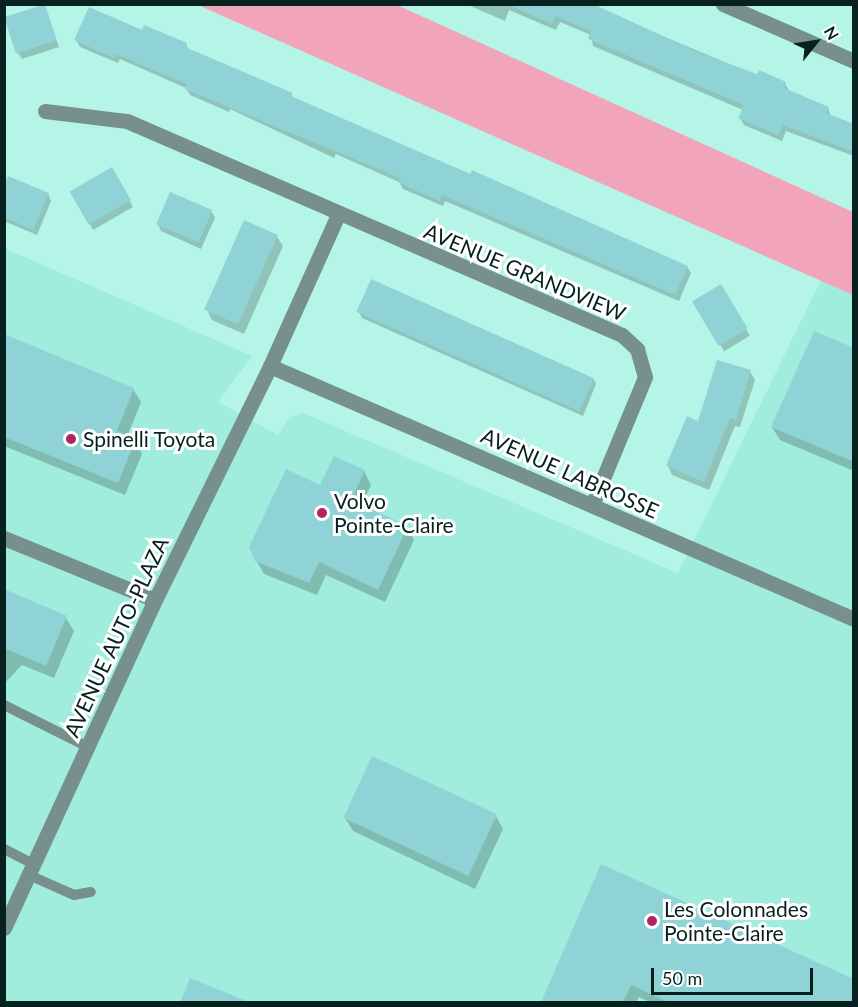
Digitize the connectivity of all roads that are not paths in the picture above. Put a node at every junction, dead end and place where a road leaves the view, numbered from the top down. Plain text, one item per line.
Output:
1 (723, 4) edge
2 (854, 61) edge
3 (45, 111) dead end
4 (338, 215) junction
5 (270, 366) junction
6 (592, 505) junction
7 (4, 538) edge
8 (155, 600) junction
9 (854, 620) edge
10 (4, 705) edge
11 (88, 747) junction
12 (4, 849) edge
13 (32, 869) junction
14 (91, 892) dead end
15 (4, 928) edge

1 - 2 street
3 - 4 street, AVENUE GRANDVIEW
4 - 5 street
4 - 6 street, AVENUE GRANDVIEW
5 - 6 street, AVENUE LABROSSE
5 - 8 street, AVENUE AUTO-PLAZA
6 - 9 street, AVENUE LABROSSE
7 - 8 street
8 - 11 street, AVENUE AUTO-PLAZA
10 - 11 lane
11 - 13 street, AVENUE AUTO-PLAZA
12 - 13 lane
13 - 14 lane
13 - 15 street, AVENUE AUTO-PLAZA

